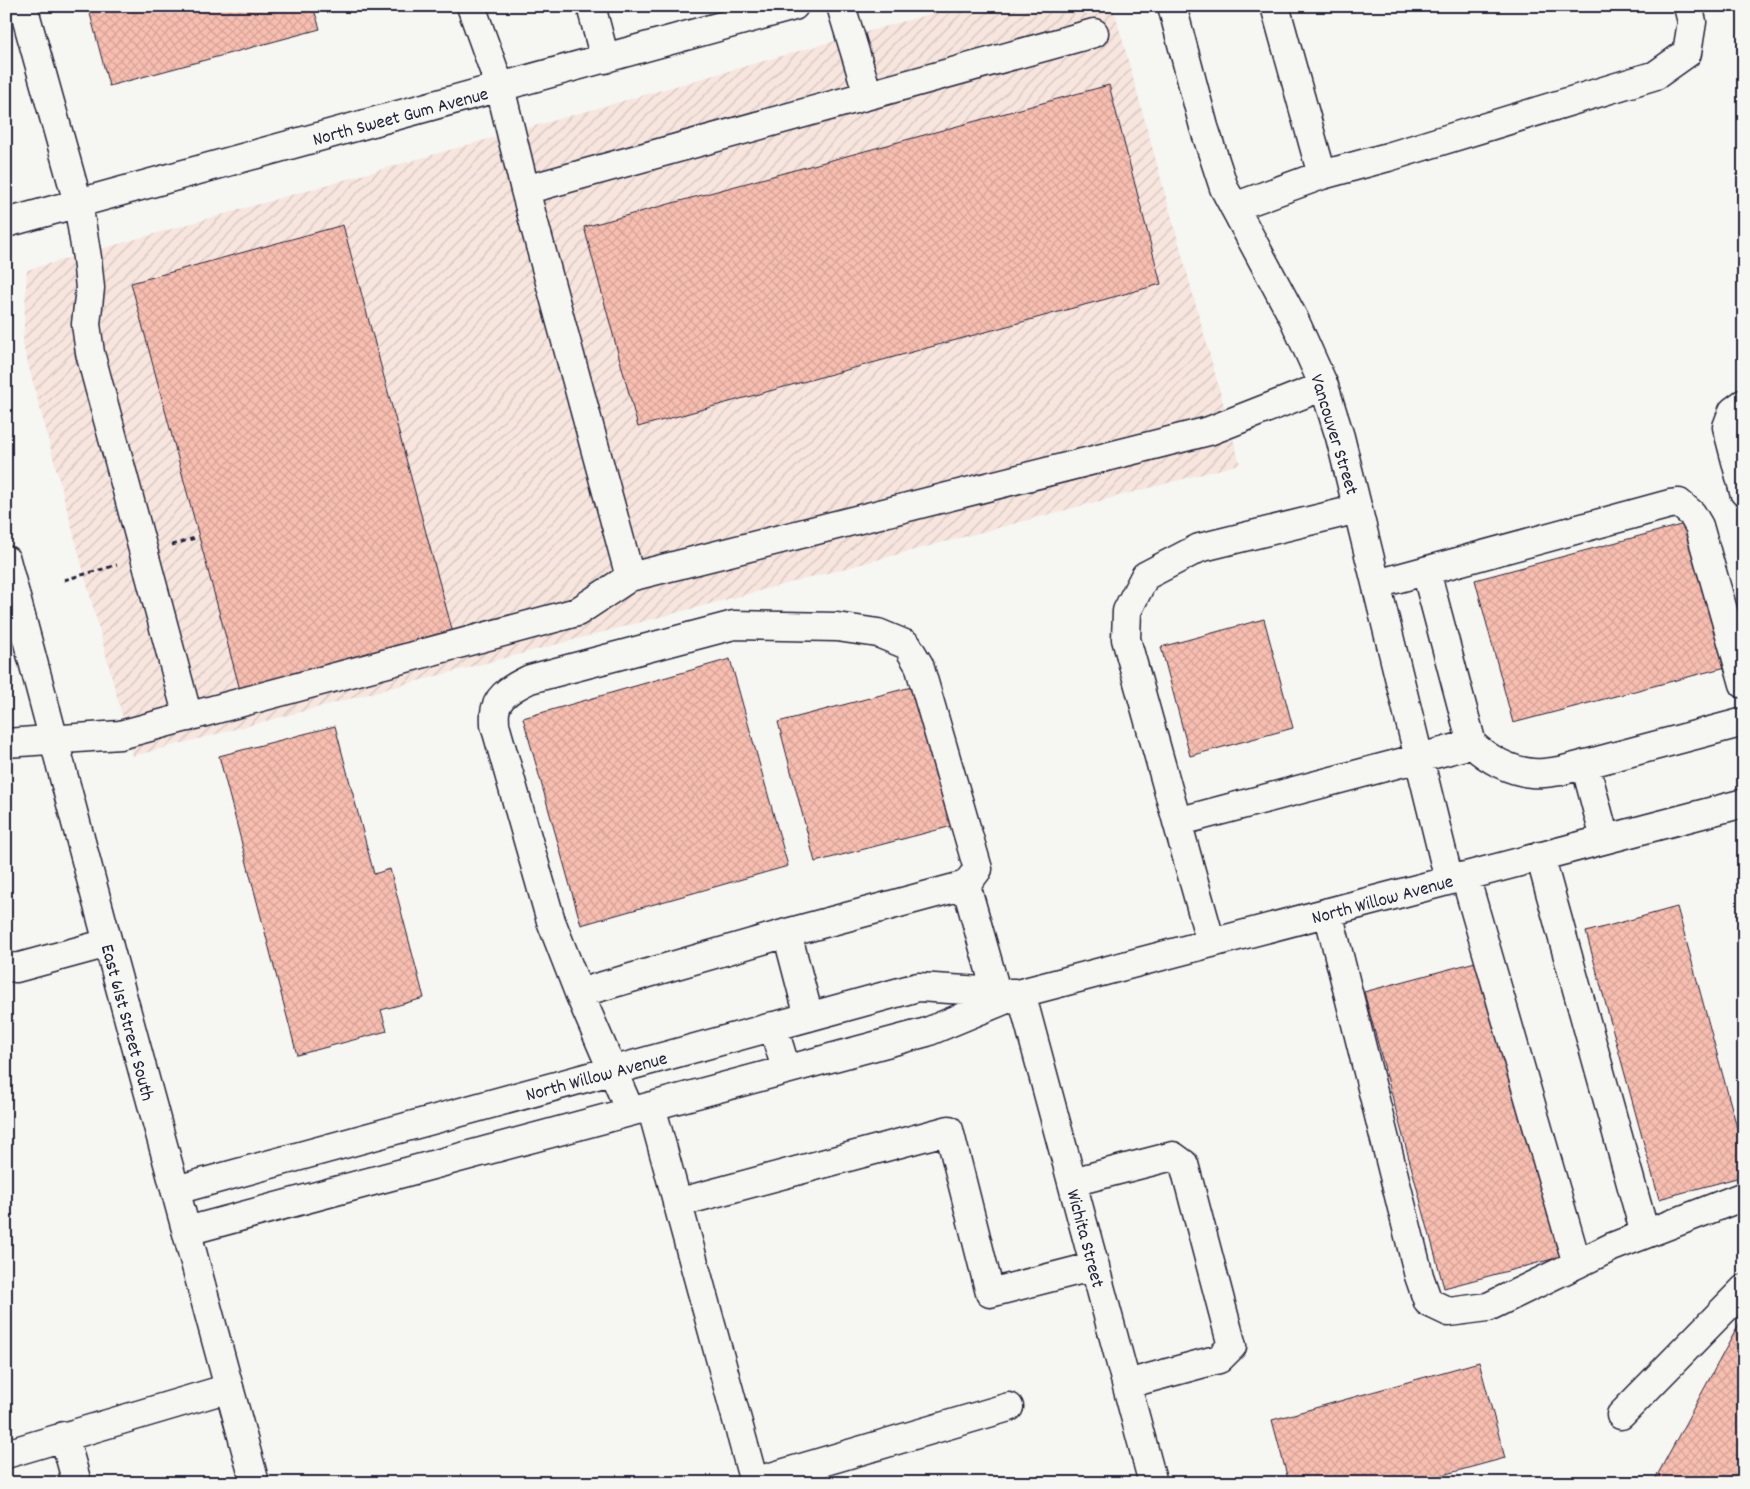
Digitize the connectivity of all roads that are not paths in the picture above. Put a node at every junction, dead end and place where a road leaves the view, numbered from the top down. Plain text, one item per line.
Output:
1 (23, 6) edge
2 (471, 6) edge
3 (591, 6) edge
4 (794, 6) edge
5 (841, 6) edge
6 (1172, 6) edge
7 (1275, 6) edge
8 (1688, 6) edge
9 (1094, 33) dead end
10 (605, 59) junction
11 (500, 87) junction
12 (868, 95) junction
13 (1322, 175) junction
14 (525, 190) junction
15 (78, 203) junction
16 (1234, 207) junction
17 (6, 223) edge
18 (1324, 386) junction
19 (1744, 404) edge
20 (1744, 492) edge
21 (1358, 509) junction
22 (6, 560) edge
23 (1426, 571) junction
24 (630, 577) junction
25 (1377, 584) junction
26 (1744, 684) edge
27 (188, 717) junction
28 (1744, 722) edge
29 (54, 740) junction
30 (6, 743) edge
31 (1472, 744) junction
32 (1420, 758) junction
33 (1585, 764) junction
34 (1742, 808) edge
35 (1177, 822) junction
36 (1605, 839) junction
37 (1540, 856) junction
38 (1457, 878) junction
39 (966, 885) junction
40 (1328, 912) junction
41 (787, 933) junction
42 (108, 943) junction
43 (1211, 943) junction
44 (6, 966) edge
45 (579, 993) junction
46 (1005, 996) junction
47 (808, 1017) junction
48 (773, 1026) junction
49 (612, 1070) junction
50 (786, 1070) junction
51 (640, 1109) junction
52 (1072, 1182) junction
53 (176, 1190) junction
54 (1744, 1196) edge
55 (677, 1204) junction
56 (187, 1230) junction
57 (1646, 1234) junction
58 (1578, 1264) junction
59 (1095, 1266) junction
60 (1744, 1289) edge
61 (1127, 1384) junction
62 (229, 1388) junction
63 (1009, 1407) dead end
64 (1621, 1415) dead end
65 (64, 1436) junction
66 (6, 1454) edge
67 (77, 1483) edge
68 (255, 1483) edge
69 (1153, 1483) edge

1 - 15 street
2 - 11 street
3 - 10 street
4 - 10 street, North Sweet Gum Avenue
5 - 12 street
6 - 16 street, Vancouver Street
7 - 13 street
8 - 13 street
9 - 12 street
10 - 11 street, North Sweet Gum Avenue
11 - 14 street
11 - 15 street, North Sweet Gum Avenue
12 - 14 street
13 - 16 street
14 - 24 street
15 - 17 street, North Sweet Gum Avenue
15 - 27 street
16 - 18 street, Vancouver Street
18 - 21 street, Vancouver Street
18 - 24 street
19 - 20 street
21 - 25 street, Vancouver Street
21 - 35 street
22 - 29 street, East 61st Street South
23 - 25 street
23 - 26 street
23 - 31 street
24 - 27 street
25 - 32 street, Vancouver Street
27 - 29 street
28 - 33 street
29 - 30 street
29 - 42 street, East 61st Street South
31 - 32 street
31 - 33 street
32 - 35 street
32 - 38 street, Vancouver Street
33 - 36 street
34 - 36 street, North Willow Avenue
35 - 43 street
36 - 37 street, North Willow Avenue
37 - 38 street, North Willow Avenue
37 - 57 street
38 - 40 street, North Willow Avenue
38 - 58 street, Vancouver Street
39 - 41 street
39 - 45 street
39 - 46 street, Wichita Street
40 - 43 street, North Willow Avenue
40 - 58 street
41 - 45 street
41 - 47 street
42 - 44 street
42 - 53 street, East 61st Street South
43 - 46 street, North Willow Avenue
45 - 49 street
46 - 47 street, North Willow Avenue
46 - 50 street, North Willow Avenue
46 - 52 street, Wichita Street
47 - 48 street, North Willow Avenue
48 - 49 street, North Willow Avenue
48 - 50 street
49 - 51 street
49 - 53 street, North Willow Avenue
50 - 51 street, North Willow Avenue
51 - 55 street
51 - 56 street, North Willow Avenue
52 - 59 street, Wichita Street
52 - 61 street
53 - 56 street, East 61st Street South
54 - 57 street
55 - 59 street
55 - 63 street
56 - 62 street, East 61st Street South
57 - 58 street
59 - 61 street, Wichita Street
60 - 64 street
61 - 69 street, Wichita Street
62 - 65 street
62 - 68 street, East 61st Street South
65 - 66 street
65 - 67 street

